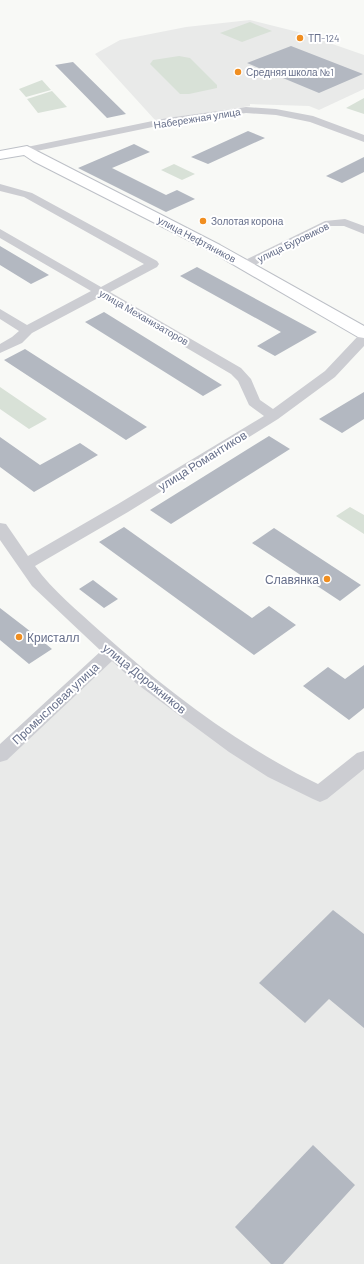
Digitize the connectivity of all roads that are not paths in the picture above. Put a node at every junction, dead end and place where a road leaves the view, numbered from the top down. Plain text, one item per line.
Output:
1 (364, 139) edge
2 (27, 150) junction
3 (0, 155) edge
4 (0, 188) edge
5 (364, 230) edge
6 (0, 233) edge
7 (245, 265) junction
8 (100, 291) junction
9 (0, 313) edge
10 (27, 330) junction
11 (364, 333) edge
12 (364, 338) edge
13 (0, 349) edge
14 (273, 416) junction
15 (0, 528) edge
16 (26, 564) junction
17 (111, 651) junction
18 (0, 755) edge
19 (364, 758) edge

1 - 2 street, Набережная улица
2 - 3 street
2 - 7 street, улица Нефтяников
4 - 8 street
5 - 7 street, улица Буровиков
6 - 8 street, улица Механизаторов
7 - 11 street, улица Нефтяников
8 - 10 street
8 - 14 street, улица Механизаторов
9 - 10 street
10 - 13 street
12 - 14 street, улица Романтиков
14 - 16 street, улица Романтиков
15 - 16 street, улица Дорожников
16 - 17 street, улица Дорожников
17 - 18 street, Промысловая улица
17 - 19 street, улица Дорожников

